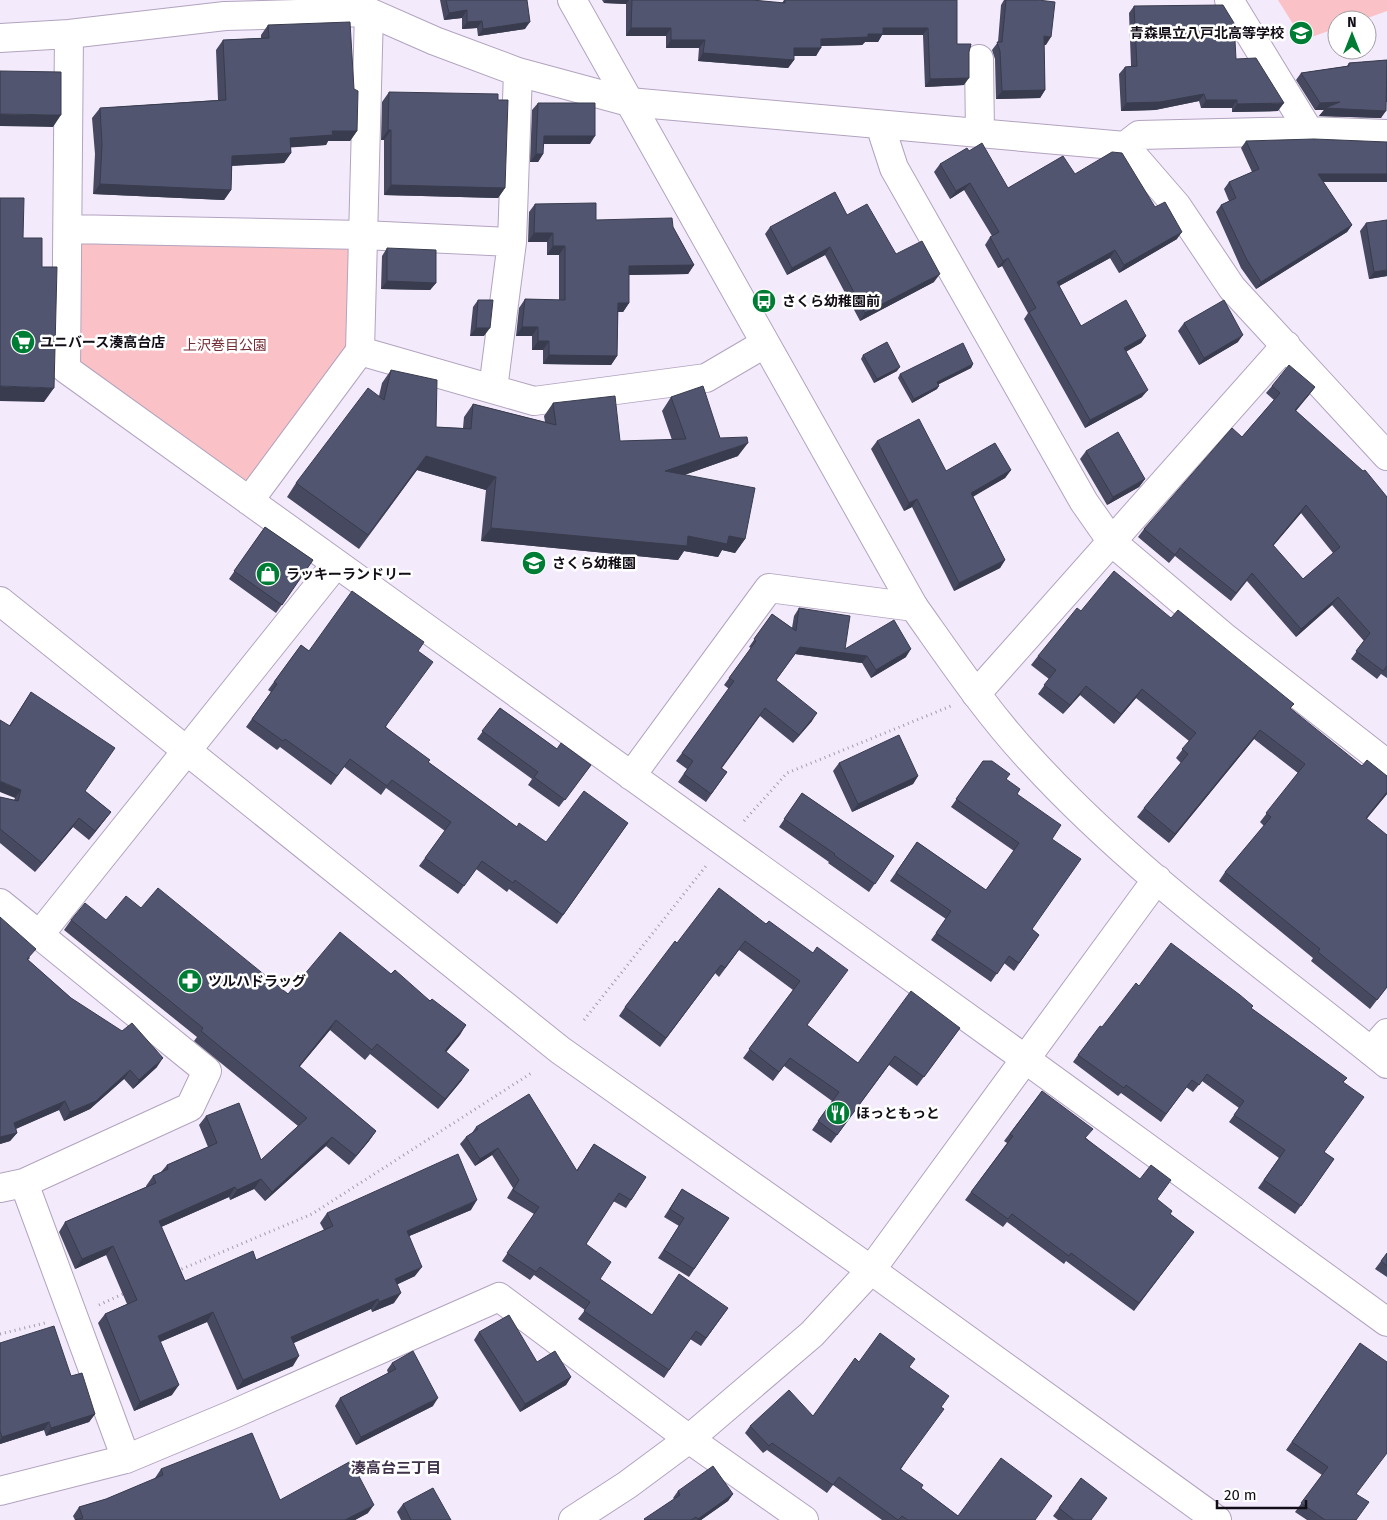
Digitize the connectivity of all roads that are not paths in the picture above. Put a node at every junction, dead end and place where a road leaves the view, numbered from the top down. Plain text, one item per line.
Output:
1 (572, 0) edge
2 (1229, 0) edge
3 (223, 8) edge
4 (369, 12) junction
5 (69, 34) junction
6 (0, 38) edge
7 (978, 59) dead end
8 (518, 72) junction
9 (629, 102) junction
10 (880, 125) junction
11 (1309, 130) junction
12 (980, 134) junction
13 (1387, 134) edge
14 (1125, 146) junction
15 (68, 229) junction
16 (364, 236) junction
17 (512, 242) junction
18 (764, 344) junction
19 (1286, 345) junction
20 (360, 351) junction
21 (493, 390) junction
22 (1387, 456) edge
23 (249, 501) junction
24 (1112, 542) junction
25 (336, 564) junction
26 (0, 601) edge
27 (914, 607) junction
28 (976, 694) junction
29 (187, 750) junction
30 (1387, 764) edge
31 (631, 776) junction
32 (1157, 880) junction
33 (0, 903) edge
34 (40, 934) junction
35 (1382, 1049) edge
36 (1024, 1058) junction
37 (12, 1185) edge
38 (872, 1270) junction
39 (1387, 1322) edge
40 (689, 1439) junction
41 (126, 1459) junction
42 (0, 1491) edge
43 (573, 1520) edge
44 (804, 1520) edge
45 (1217, 1520) edge

1 - 9 street
2 - 11 street
3 - 4 street
3 - 5 street
4 - 8 street
4 - 16 street
5 - 6 street
5 - 15 street
7 - 12 street
8 - 9 street
8 - 17 street
9 - 10 street
9 - 18 street
10 - 12 street
10 - 24 street
11 - 13 street
11 - 14 street
12 - 14 street
14 - 19 street
15 - 16 street
15 - 23 street
16 - 17 street
16 - 20 street
17 - 21 street
18 - 21 street
18 - 27 street
19 - 22 street
19 - 24 street
20 - 21 street
20 - 23 street
23 - 25 street
24 - 28 street
24 - 30 street
25 - 29 street
25 - 31 street
26 - 29 street
27 - 28 street
27 - 31 street
28 - 32 street
29 - 34 street
29 - 38 street
31 - 36 street
32 - 35 street
32 - 36 street
33 - 34 street
34 - 37 street
36 - 38 street
36 - 39 street
37 - 41 street
38 - 40 street
38 - 45 street
40 - 41 street
40 - 43 street
40 - 44 street
41 - 42 street

